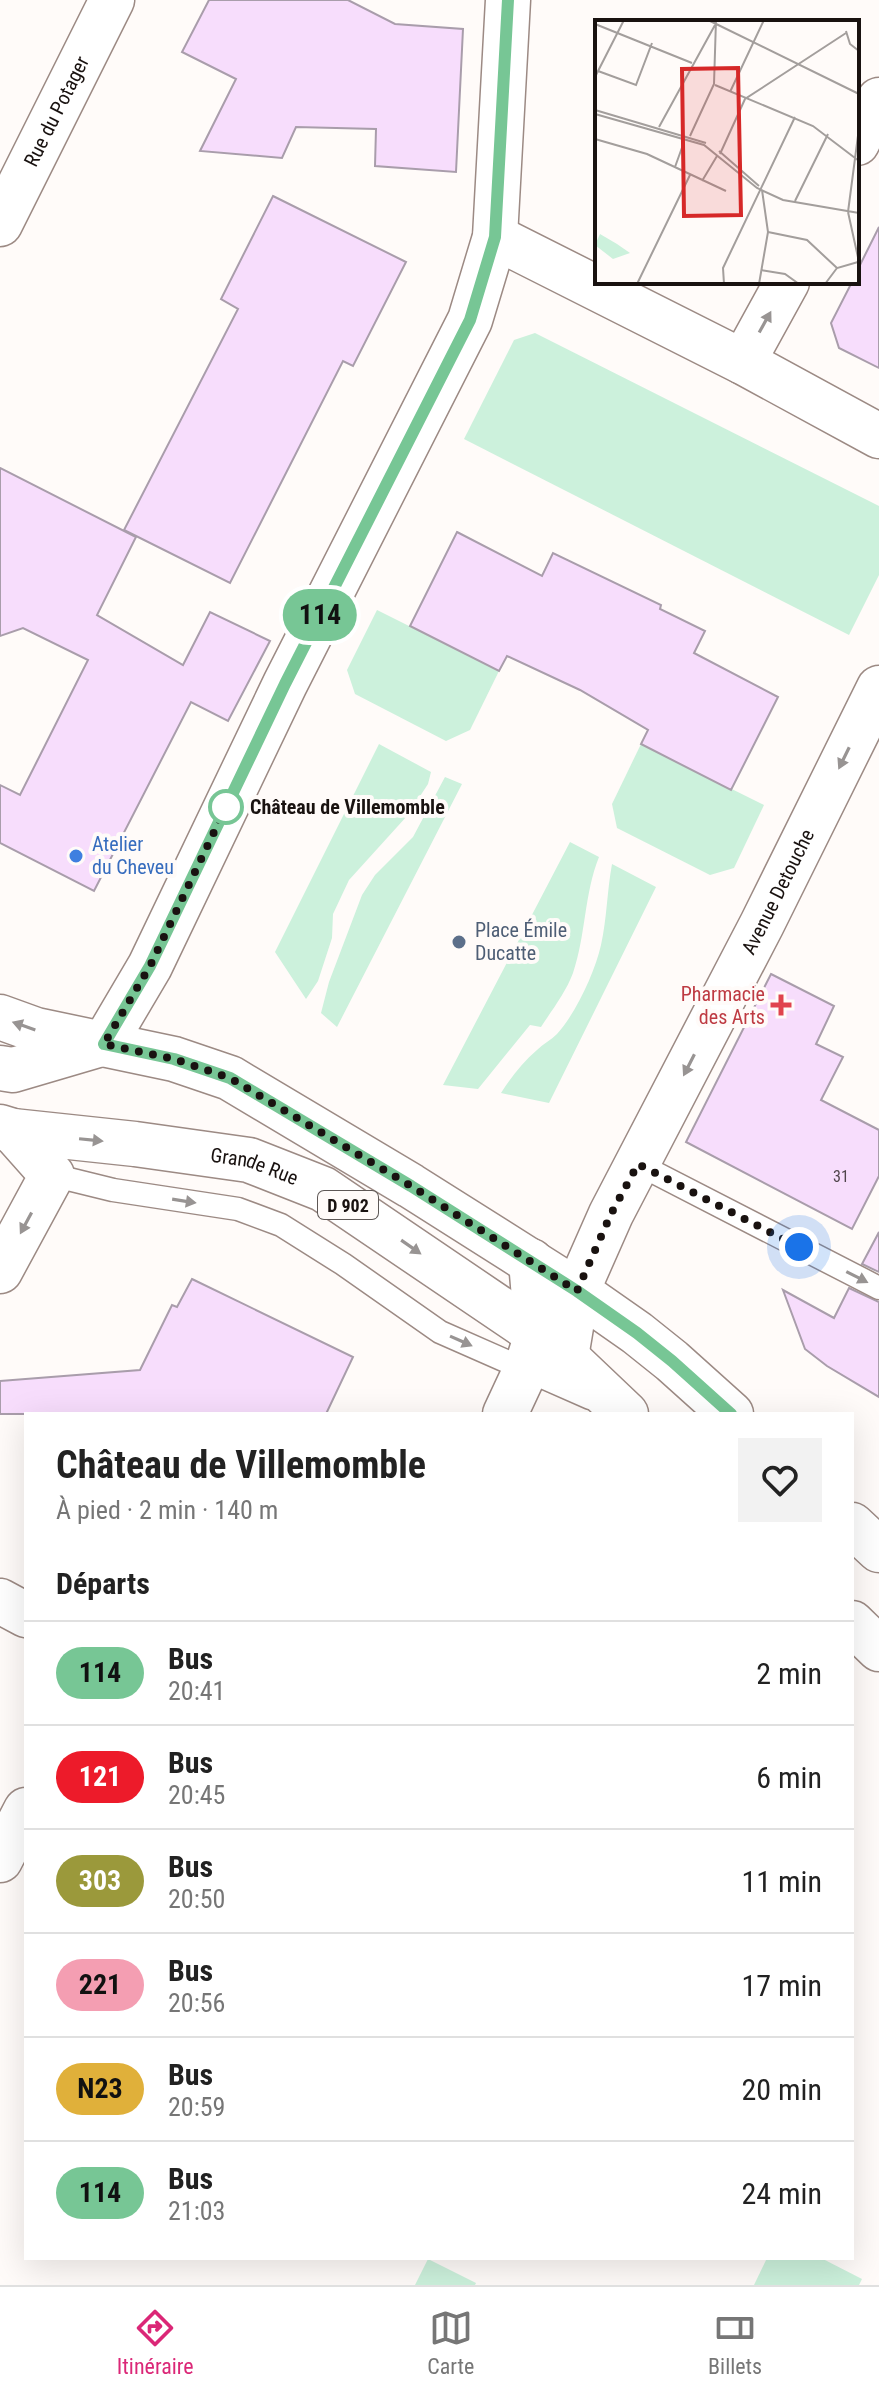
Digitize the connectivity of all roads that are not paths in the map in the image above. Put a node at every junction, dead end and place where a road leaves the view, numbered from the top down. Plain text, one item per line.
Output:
1 (112, 0) edge
2 (508, 0) edge
3 (879, 100) edge
4 (859, 139) edge
5 (0, 224) edge
6 (495, 237) junction
7 (786, 284) edge
8 (743, 362) junction
9 (879, 436) edge
10 (879, 688) edge
11 (0, 1017) edge
12 (104, 1044) junction
13 (0, 1068) edge
14 (7, 1129) edge
15 (638, 1164) junction
16 (52, 1175) junction
17 (531, 1261) junction
18 (0, 1271) edge
19 (879, 1288) edge
20 (577, 1291) junction
21 (543, 1353) junction
22 (506, 1412) edge
23 (624, 1412) edge
24 (729, 1412) edge
25 (854, 1527) edge
26 (879, 1550) edge
27 (0, 1599) edge
28 (24, 1612) edge
29 (854, 1625) edge
30 (879, 1649) edge
31 (24, 1814) edge
32 (0, 1860) edge

1 - 5 main road, Rue du Potager
2 - 6 main road
3 - 4 main road
6 - 8 main road
6 - 12 main road
8 -> 7 main road
8 - 9 main road
10 -> 15 main road, Avenue Detouche
12 -> 11 main road, D 902
12 - 13 main road, D 902
12 - 17 main road, D 902
14 - 16 main road
14 -> 21 main road, Grande Rue / D 902
15 -> 19 lane
15 - 20 main road, Avenue Detouche
16 -> 18 main road
16 -> 21 lane
17 - 20 main road, D 902
17 - 21 main road
20 - 21 main road, Avenue Detouche
20 - 24 main road, D 902
21 - 22 main road
21 - 23 main road, Grande Rue / D 902
25 - 26 main road
27 - 28 main road
29 - 30 main road
31 - 32 main road

